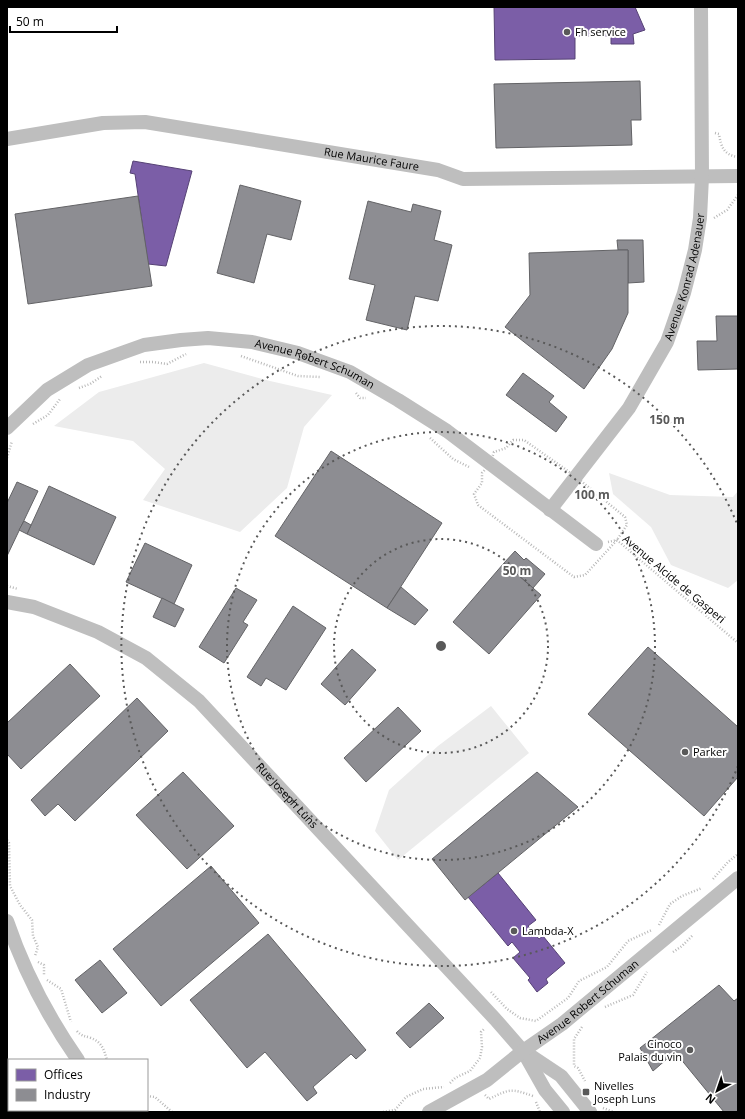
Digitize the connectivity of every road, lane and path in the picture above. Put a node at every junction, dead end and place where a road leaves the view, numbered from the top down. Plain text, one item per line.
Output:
1 (701, 7) edge
2 (7, 139) edge
3 (738, 176) edge
4 (702, 177) junction
5 (192, 352) dead end
6 (235, 354) dead end
7 (139, 362) dead end
8 (103, 375) dead end
9 (326, 377) dead end
10 (77, 389) dead end
11 (355, 392) dead end
12 (64, 393) dead end
13 (370, 398) dead end
14 (31, 425) dead end
15 (11, 433) edge
16 (426, 434) dead end
17 (7, 458) edge
18 (471, 467) dead end
19 (476, 470) dead end
20 (482, 473) dead end
21 (550, 510) junction
22 (596, 544) joint
23 (7, 586) edge
24 (25, 591) dead end
25 (7, 602) edge
26 (738, 643) edge
27 (7, 840) edge
28 (738, 854) edge
29 (738, 878) edge
30 (709, 884) dead end
31 (705, 886) dead end
32 (7, 921) edge
33 (697, 930) dead end
34 (670, 954) dead end
35 (648, 971) dead end
36 (490, 991) dead end
37 (507, 1009) junction
38 (602, 1009) dead end
39 (495, 1019) junction
40 (584, 1023) dead end
41 (523, 1051) junction
42 (77, 1059) edge
43 (107, 1059) edge
44 (586, 1084) dead end
45 (148, 1096) edge
46 (489, 1099) dead end
47 (594, 1109) edge
48 (172, 1112) edge
49 (383, 1112) edge
50 (428, 1112) edge
51 (540, 1112) edge
52 (563, 1112) edge
53 (614, 1112) edge

1 - 4 street, Avenue Konrad Adenauer
2 - 4 street, Rue Maurice Faure
3 - 4 street, Rue Maurice Faure
4 - 21 street, Avenue Konrad Adenauer
5 - 7 path
6 - 9 path
8 - 10 path
11 - 13 path
12 - 14 path
15 - 17 path
15 - 21 street, Avenue Robert Schuman
16 - 18 path
19 - 20 path
21 - 22 street, Avenue Robert Schuman
22 - 26 path, Avenue Alcide de Gasperi
23 - 24 path
25 - 39 street, Rue Joseph Luns
27 - 43 path
28 - 30 path
29 - 41 street, Avenue Robert Schuman
31 - 37 path
32 - 42 street
33 - 34 path
35 - 38 path
36 - 37 path
37 - 39 path
39 - 41 street, Rue Joseph Luns
39 - 49 path
40 - 44 path
41 - 47 street, Rue Joseph Luns
41 - 50 street, Avenue Robert Schuman
41 - 52 street, Rue Joseph Luns
45 - 48 path
46 - 51 path
47 - 53 path

